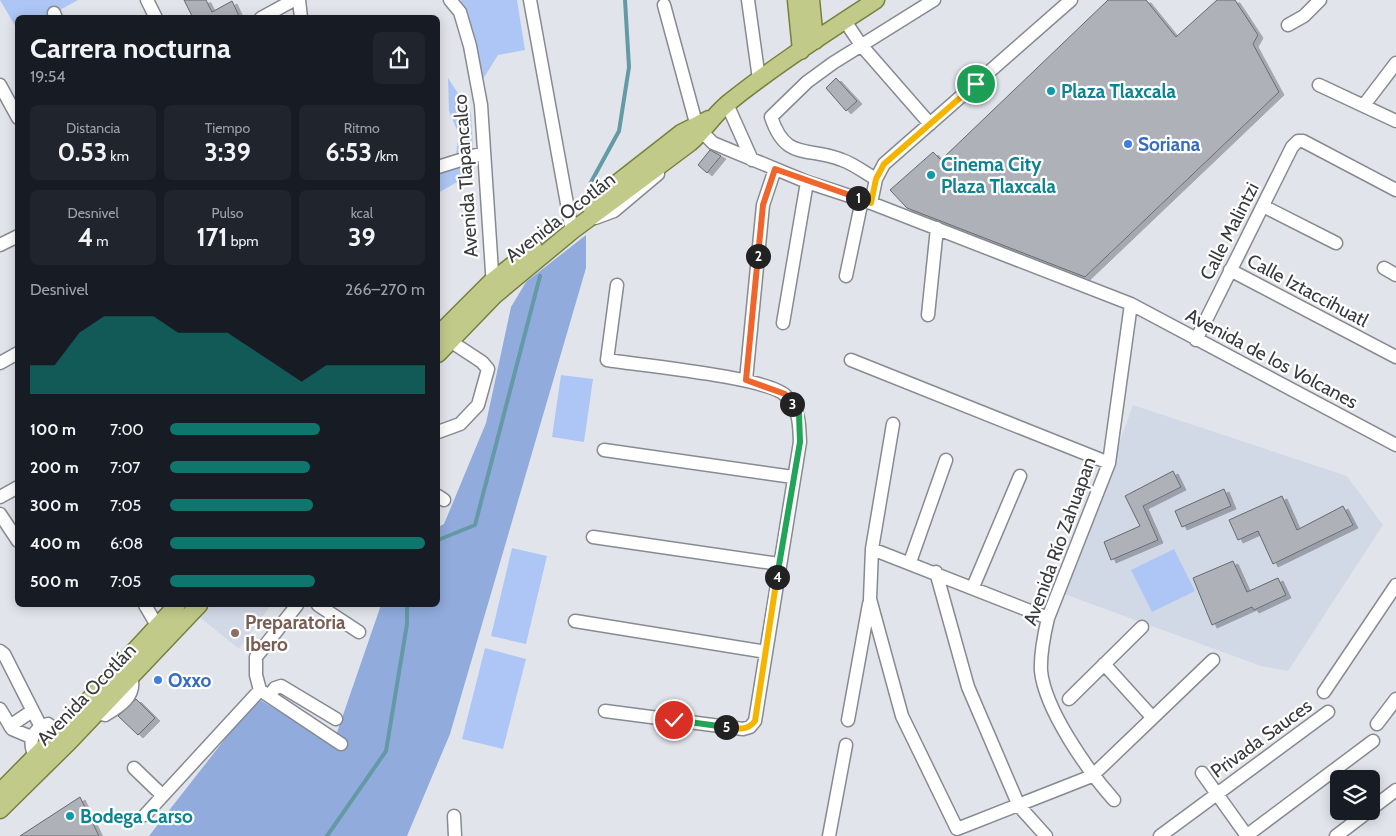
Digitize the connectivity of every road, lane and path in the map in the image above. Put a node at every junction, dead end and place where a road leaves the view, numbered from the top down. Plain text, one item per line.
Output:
1 (147, 0) edge
2 (294, 0) edge
3 (299, 0) edge
4 (450, 0) edge
5 (530, 0) edge
6 (748, 0) edge
7 (796, 0) edge
8 (811, 0) edge
9 (934, 0) edge
10 (1320, 0) edge
11 (1067, 1) edge
12 (868, 3) edge
13 (278, 4) edge
14 (664, 5) dead end
15 (154, 15) edge
16 (265, 15) edge
17 (301, 15) edge
18 (845, 21) junction
19 (1288, 25) dead end
20 (815, 40) junction
21 (861, 45) junction
22 (801, 51) junction
23 (1396, 63) edge
24 (759, 79) junction
25 (1319, 85) dead end
26 (0, 86) edge
27 (727, 104) junction
28 (1364, 105) junction
29 (15, 113) edge
30 (1396, 121) edge
31 (703, 124) junction
32 (930, 124) junction
33 (483, 153) junction
34 (752, 160) junction
35 (440, 166) edge
36 (775, 169) junction
37 (876, 179) junction
38 (807, 182) junction
39 (1396, 190) edge
40 (867, 202) junction
41 (1263, 206) junction
42 (574, 225) junction
43 (937, 228) junction
44 (15, 238) edge
45 (1336, 243) dead end
46 (0, 245) edge
47 (1384, 268) dead end
48 (1230, 270) junction
49 (1396, 275) edge
50 (846, 276) dead end
51 (617, 285) dead end
52 (493, 288) junction
53 (1131, 304) junction
54 (928, 315) dead end
55 (783, 323) dead end
56 (442, 337) edge
57 (1196, 340) junction
58 (15, 355) edge
59 (1396, 357) edge
60 (851, 360) dead end
61 (0, 363) edge
62 (746, 380) junction
63 (893, 424) dead end
64 (440, 431) edge
65 (1396, 445) edge
66 (604, 450) dead end
67 (946, 460) dead end
68 (1109, 463) junction
69 (1020, 476) dead end
70 (793, 477) junction
71 (15, 488) edge
72 (0, 496) edge
73 (0, 514) edge
74 (15, 536) edge
75 (593, 536) dead end
76 (872, 549) junction
77 (910, 562) junction
78 (779, 564) junction
79 (936, 572) junction
80 (1396, 585) edge
81 (974, 587) junction
82 (870, 598) junction
83 (146, 607) edge
84 (175, 607) edge
85 (197, 607) edge
86 (295, 607) edge
87 (321, 607) edge
88 (1048, 618) junction
89 (575, 621) dead end
90 (157, 626) junction
91 (1142, 627) dead end
92 (359, 632) dead end
93 (166, 640) junction
94 (0, 651) edge
95 (766, 652) junction
96 (1213, 660) dead end
97 (1104, 664) junction
98 (1324, 692) dead end
99 (265, 693) junction
100 (1396, 699) edge
101 (1070, 700) dead end
102 (0, 709) edge
103 (605, 711) dead end
104 (32, 712) junction
105 (1328, 712) dead end
106 (1152, 717) junction
107 (336, 719) dead end
108 (848, 720) dead end
109 (1377, 724) dead end
110 (10, 726) junction
111 (40, 727) junction
112 (65, 736) junction
113 (31, 737) junction
114 (1374, 741) dead end
115 (341, 744) dead end
116 (846, 745) dead end
117 (39, 762) junction
118 (134, 768) dead end
119 (1202, 773) dead end
120 (1092, 776) junction
121 (1396, 790) edge
122 (0, 792) edge
123 (1216, 794) junction
124 (162, 795) junction
125 (1114, 800) dead end
126 (1380, 802) edge
127 (1018, 806) junction
128 (0, 810) edge
129 (145, 815) dead end
130 (454, 816) dead end
131 (1357, 820) edge
132 (455, 836) edge
133 (829, 836) edge
134 (1046, 836) edge
135 (1160, 836) edge
136 (1247, 836) edge
137 (1336, 836) edge

1 - 15 street
2 - 13 street
3 - 17 street
4 - 33 street, Avenida Tlapancalco
5 - 42 street
6 - 24 street
7 - 22 main road
8 - 20 main road
9 - 21 street
10 - 19 street
11 - 32 street
12 - 18 main road, Avenida Ocotlán
13 - 16 street
14 - 31 street
18 - 20 main road, Avenida Ocotlán
18 - 21 street
20 - 22 main road, Avenida Ocotlán
21 - 32 street
21 - 37 street
22 - 24 main road, Avenida Ocotlán
23 - 28 street
24 - 27 main road, Avenida Ocotlán
25 - 28 street
26 - 29 street
27 - 31 main road, Avenida Ocotlán
27 - 34 street
28 - 30 street
31 - 34 street, Avenida de los Volcanes
31 - 42 main road, Avenida Ocotlán
31 - 42 main road, Avenida Ocotlán
32 - 37 street
33 - 35 street
33 - 52 street, Avenida Tlapancalco
34 - 36 street, Avenida de los Volcanes
36 - 38 street, Avenida de los Volcanes
36 - 62 street
37 - 40 street
38 - 40 street, Avenida de los Volcanes
38 - 55 street
39 - 41 street, Calle Malintzi
40 - 43 street, Avenida de los Volcanes
40 - 50 street
41 - 45 street
41 - 48 street, Calle Malintzi
42 - 52 main road, Avenida Ocotlán
43 - 53 street, Avenida de los Volcanes
43 - 54 street
44 - 46 street
47 - 49 street
48 - 57 street, Calle Malintzi
48 - 59 street, Calle Iztaccihuatl
51 - 62 street
52 - 56 main road, Avenida Ocotlán
53 - 57 street, Avenida de los Volcanes
53 - 68 street, Avenida Río Zahuapan
56 - 64 street
57 - 65 street, Avenida de los Volcanes
58 - 61 street
60 - 68 street
62 - 70 street
63 - 76 street
66 - 70 street
67 - 77 street
68 - 88 street, Avenida Río Zahuapan
69 - 81 street
70 - 78 street
71 - 72 street
73 - 74 street
75 - 78 street
76 - 77 street
76 - 82 street
77 - 79 street
78 - 95 street
79 - 81 street
79 - 127 street
80 - 98 street
81 - 88 street
82 - 108 street
82 - 127 street
83 - 90 street
84 - 90 main road, Avenida Ocotlán
85 - 93 main road, Avenida Ocotlán
86 - 99 street
87 - 92 street
88 - 120 street, Avenida Río Zahuapan
89 - 95 street
90 - 93 street
90 - 112 main road, Avenida Ocotlán
91 - 97 street
93 - 112 main road, Avenida Ocotlán
94 - 104 street
95 - 103 street
96 - 106 street
97 - 101 street
97 - 106 street
99 - 107 street
99 - 115 street
99 - 124 street
100 - 109 street
102 - 110 street
104 - 110 street
104 - 111 street
105 - 123 street, Privada Sauces
106 - 120 street
110 - 113 street
111 - 112 street
111 - 113 street
112 - 117 main road, Avenida Ocotlán
113 - 117 street
114 - 136 street
116 - 133 street
117 - 122 main road, Avenida Ocotlán
117 - 128 main road, Avenida Ocotlán
118 - 124 street
119 - 123 street
120 - 125 street, Avenida Río Zahuapan
120 - 127 street
121 - 126 street
123 - 135 street, Privada Sauces
123 - 136 street
124 - 129 street
127 - 134 street
130 - 132 street
131 - 137 street

